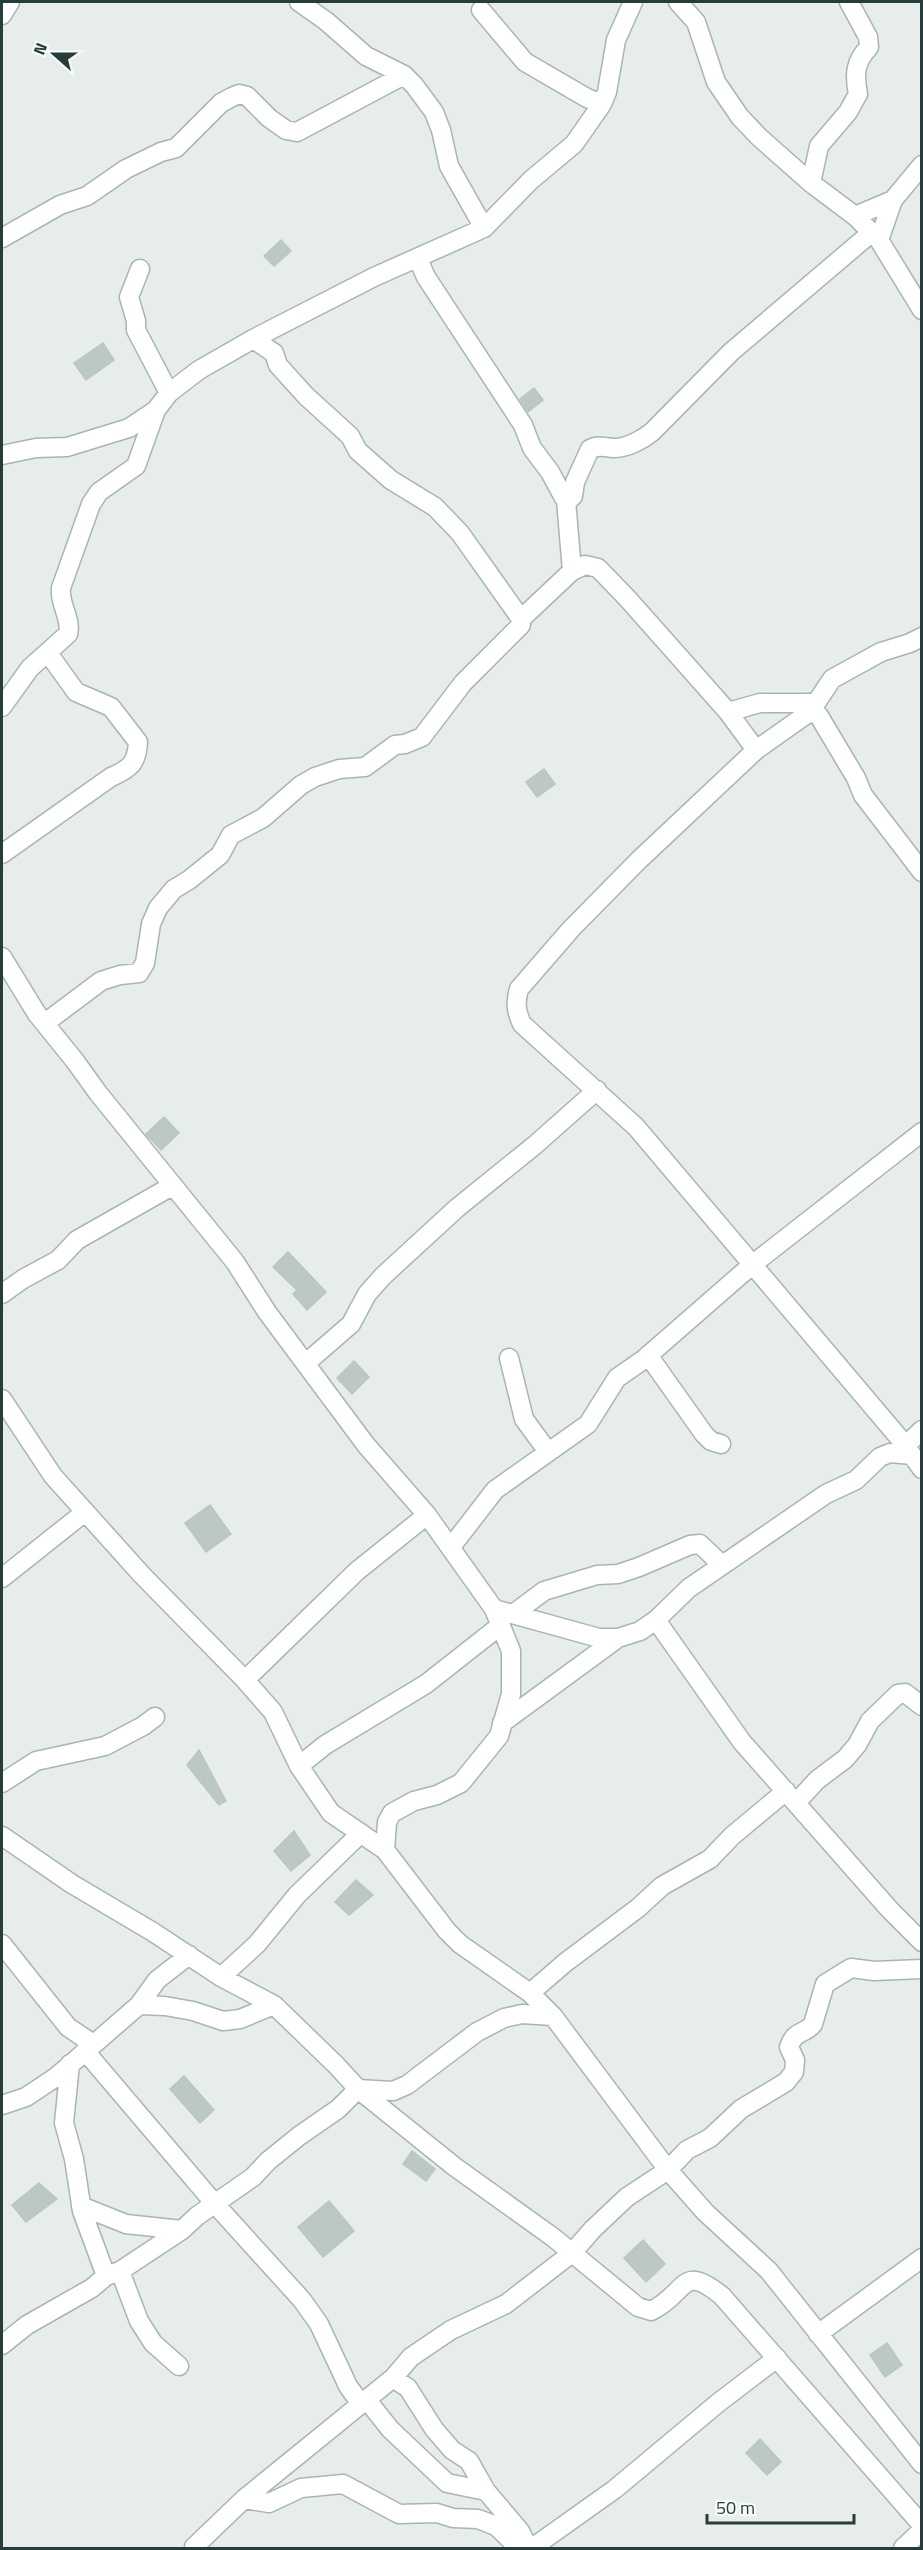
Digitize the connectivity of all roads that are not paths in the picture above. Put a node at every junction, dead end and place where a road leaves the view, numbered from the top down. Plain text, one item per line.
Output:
1 (10, 2) edge
2 (299, 2) edge
3 (633, 2) edge
4 (678, 2) edge
5 (849, 2) edge
6 (481, 10) dead end
7 (2, 15) edge
8 (404, 75) junction
9 (602, 104) junction
10 (921, 165) edge
11 (811, 183) junction
12 (893, 200) junction
13 (855, 216) junction
14 (484, 228) junction
15 (875, 236) junction
16 (2, 238) edge
17 (418, 259) junction
18 (140, 268) dead end
19 (921, 310) edge
20 (253, 339) junction
21 (169, 393) junction
22 (156, 410) junction
23 (2, 455) edge
24 (566, 500) junction
25 (572, 570) junction
26 (521, 619) junction
27 (921, 637) edge
28 (48, 653) junction
29 (2, 707) edge
30 (815, 708) junction
31 (728, 712) junction
32 (756, 750) junction
33 (2, 854) edge
34 (921, 872) edge
35 (2, 957) edge
36 (45, 1023) junction
37 (597, 1090) junction
38 (921, 1132) edge
39 (172, 1186) junction
40 (753, 1264) junction
41 (2, 1294) edge
42 (648, 1355) junction
43 (509, 1358) dead end
44 (306, 1363) junction
45 (2, 1399) edge
46 (921, 1430) edge
47 (721, 1444) dead end
48 (548, 1452) junction
49 (906, 1453) edge
50 (85, 1512) junction
51 (427, 1515) junction
52 (451, 1547) junction
53 (722, 1565) junction
54 (2, 1578) edge
55 (502, 1616) junction
56 (656, 1620) junction
57 (618, 1638) junction
58 (245, 1680) junction
59 (921, 1706) edge
60 (155, 1717) dead end
61 (502, 1723) junction
62 (299, 1766) junction
63 (2, 1783) edge
64 (791, 1797) junction
65 (361, 1833) junction
66 (2, 1836) edge
67 (385, 1851) junction
68 (921, 1942) edge
69 (2, 1944) edge
70 (189, 1955) junction
71 (921, 1969) edge
72 (221, 1977) junction
73 (530, 1993) junction
74 (139, 2005) junction
75 (274, 2005) junction
76 (553, 2016) junction
77 (83, 2054) junction
78 (358, 2089) junction
79 (2, 2105) edge
80 (668, 2170) junction
81 (215, 2204) junction
82 (81, 2206) junction
83 (182, 2230) junction
84 (572, 2253) junction
85 (921, 2258) edge
86 (113, 2274) junction
87 (818, 2334) junction
88 (2, 2345) edge
89 (777, 2358) junction
90 (179, 2366) dead end
91 (393, 2378) junction
92 (364, 2402) junction
93 (921, 2464) edge
94 (486, 2491) junction
95 (244, 2499) junction
96 (921, 2525) edge
97 (921, 2530) edge
98 (520, 2540) edge
99 (534, 2546) edge
100 (194, 2547) dead end
101 (903, 2548) edge

1 - 7 street
2 - 8 street
3 - 9 street
4 - 11 street
5 - 11 street
6 - 9 street
8 - 14 street
8 - 16 street
9 - 14 street
10 - 12 street
11 - 13 street
12 - 13 street
12 - 15 street
13 - 15 street
14 - 17 street
15 - 19 street
15 - 24 street
17 - 20 street
17 - 24 street
18 - 21 street
20 - 21 street
20 - 26 street
21 - 22 street
22 - 23 street
22 - 28 street
24 - 25 street
25 - 26 street
25 - 31 street
26 - 36 street
27 - 30 street
28 - 29 street
28 - 33 street
30 - 31 street
30 - 32 street
30 - 34 street
31 - 32 street
32 - 37 street
35 - 36 street
36 - 39 street
37 - 40 street
37 - 44 street
38 - 40 street
39 - 41 street
39 - 44 street
40 - 42 street
40 - 49 street
42 - 47 street
42 - 48 street
43 - 48 street
44 - 51 street
45 - 50 street
46 - 49 street
48 - 52 street
49 - 53 street
50 - 54 street
50 - 58 street
51 - 52 street
51 - 58 street
52 - 55 street
53 - 55 street
53 - 56 street
55 - 57 street
55 - 61 street
55 - 62 street
56 - 57 street
56 - 64 street
57 - 61 street
58 - 62 street
59 - 64 street
60 - 63 street
61 - 67 street
62 - 65 street
64 - 68 street
64 - 73 street
65 - 67 street
65 - 72 street
66 - 70 street
67 - 73 street
69 - 77 street
70 - 72 street
70 - 74 street
71 - 80 street
72 - 75 street
73 - 76 street
74 - 75 street
74 - 77 street
75 - 78 street
76 - 78 street
76 - 80 street
77 - 79 street
77 - 81 street
77 - 82 street
78 - 81 street
78 - 84 street
80 - 84 street
80 - 87 street
81 - 83 street
81 - 92 street
82 - 83 street
82 - 86 street
83 - 86 street
84 - 89 street
84 - 91 street
85 - 87 street
86 - 88 street
86 - 90 street
87 - 93 street
89 - 96 street
89 - 99 street
91 - 92 street
91 - 94 street
92 - 94 street
92 - 95 street
94 - 98 street
95 - 98 street
95 - 100 street
97 - 101 street
98 - 99 street

